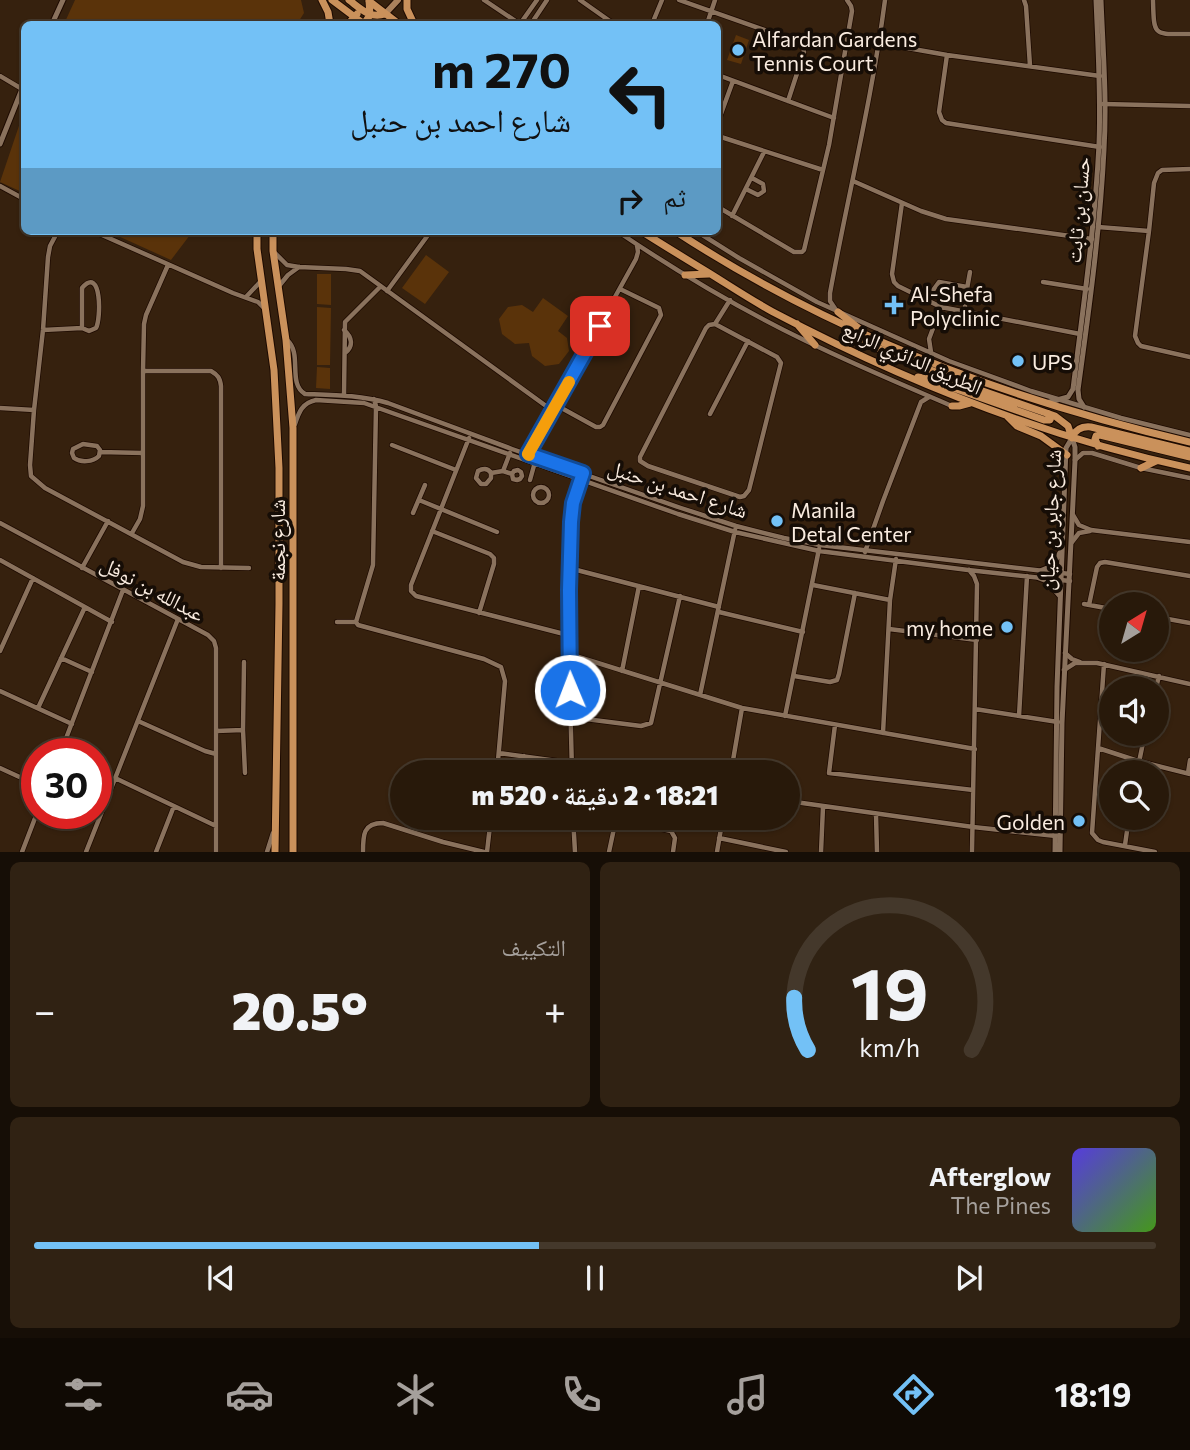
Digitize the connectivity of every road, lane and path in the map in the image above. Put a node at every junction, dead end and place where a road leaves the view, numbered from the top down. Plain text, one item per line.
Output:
1 (63, 0) edge
2 (323, 0) edge
3 (332, 0) edge
4 (349, 0) edge
5 (369, 0) edge
6 (383, 0) edge
7 (398, 0) edge
8 (407, 0) edge
9 (537, 0) edge
10 (547, 0) edge
11 (580, 0) edge
12 (662, 0) edge
13 (683, 0) edge
14 (715, 0) edge
15 (885, 0) edge
16 (1024, 0) edge
17 (1098, 0) edge
18 (1153, 0) edge
19 (487, 1) edge
20 (848, 1) edge
21 (377, 7) junction
22 (362, 9) junction
23 (711, 11) junction
24 (385, 14) junction
25 (354, 17) junction
26 (374, 20) edge
27 (53, 21) edge
28 (330, 21) edge
29 (351, 21) edge
30 (360, 21) edge
31 (395, 21) edge
32 (413, 21) edge
33 (516, 21) edge
34 (522, 21) edge
35 (533, 21) edge
36 (610, 21) edge
37 (653, 21) edge
38 (708, 21) edge
39 (1190, 34) edge
40 (879, 43) junction
41 (947, 55) junction
42 (1030, 66) junction
43 (0, 76) edge
44 (721, 76) edge
45 (1101, 76) junction
46 (733, 81) junction
47 (21, 86) edge
48 (21, 92) edge
49 (788, 101) junction
50 (1102, 104) junction
51 (1190, 106) edge
52 (721, 114) edge
53 (834, 118) junction
54 (721, 137) edge
55 (0, 144) edge
56 (1101, 148) junction
57 (764, 152) junction
58 (1190, 169) edge
59 (823, 170) junction
60 (752, 178) junction
61 (853, 181) junction
62 (0, 188) edge
63 (746, 189) junction
64 (21, 197) edge
65 (902, 203) junction
66 (721, 209) edge
67 (732, 215) junction
68 (1095, 226) junction
69 (1149, 231) junction
70 (56, 235) edge
71 (102, 235) edge
72 (257, 235) edge
73 (273, 235) edge
74 (428, 235) edge
75 (623, 235) edge
76 (647, 235) edge
77 (681, 235) edge
78 (702, 235) edge
79 (1093, 239) junction
80 (636, 244) junction
81 (272, 251) junction
82 (649, 252) junction
83 (636, 260) junction
84 (168, 265) junction
85 (299, 267) junction
86 (970, 272) dead end
87 (710, 274) junction
88 (685, 275) junction
89 (261, 281) junction
90 (1043, 282) dead end
91 (967, 286) junction
92 (380, 287) junction
93 (620, 289) junction
94 (277, 290) junction
95 (1087, 290) junction
96 (387, 291) junction
97 (830, 293) junction
98 (246, 297) junction
99 (730, 300) junction
100 (928, 300) junction
101 (817, 302) junction
102 (941, 307) junction
103 (266, 310) junction
104 (963, 311) junction
105 (838, 312) junction
106 (715, 324) junction
107 (796, 324) junction
108 (82, 328) junction
109 (850, 328) junction
110 (43, 330) junction
111 (1082, 336) junction
112 (873, 339) junction
113 (929, 339) junction
114 (286, 340) junction
115 (748, 341) junction
116 (815, 345) junction
117 (916, 346) junction
118 (930, 352) junction
119 (1190, 357) edge
120 (143, 370) junction
121 (911, 377) junction
122 (913, 389) junction
123 (344, 395) junction
124 (930, 396) junction
125 (374, 399) junction
126 (1060, 399) junction
127 (921, 402) junction
128 (970, 402) junction
129 (1046, 403) junction
130 (556, 405) junction
131 (376, 406) junction
132 (952, 406) joint
133 (1084, 407) junction
134 (0, 408) edge
135 (34, 410) junction
136 (552, 411) junction
137 (710, 414) dead end
138 (1049, 414) junction
139 (1007, 416) junction
140 (293, 428) junction
141 (1190, 435) edge
142 (469, 437) junction
143 (1072, 438) junction
144 (1190, 442) edge
145 (391, 445) dead end
146 (1098, 446) junction
147 (1190, 451) edge
148 (100, 452) junction
149 (511, 452) junction
150 (142, 453) junction
151 (528, 454) junction
152 (1067, 455) junction
153 (1190, 457) edge
154 (535, 460) junction
155 (1075, 461) junction
156 (1157, 461) junction
157 (1141, 468) junction
158 (1190, 468) edge
159 (456, 470) junction
160 (503, 471) junction
161 (491, 473) dead end
162 (582, 476) junction
163 (1190, 478) edge
164 (530, 480) junction
165 (425, 485) dead end
166 (538, 488) dead end
167 (419, 500) junction
168 (441, 510) junction
169 (413, 513) dead end
170 (1072, 514) junction
171 (108, 521) junction
172 (0, 523) edge
173 (735, 529) junction
174 (1091, 530) junction
175 (432, 531) junction
176 (497, 532) dead end
177 (132, 534) junction
178 (1190, 542) edge
179 (1072, 544) junction
180 (819, 548) junction
181 (1063, 549) junction
182 (865, 554) junction
183 (896, 554) junction
184 (916, 556) junction
185 (0, 560) edge
186 (896, 560) junction
187 (916, 563) junction
188 (82, 568) junction
189 (221, 568) junction
190 (249, 568) dead end
191 (569, 568) junction
192 (968, 570) junction
193 (990, 572) junction
194 (1040, 575) junction
195 (1027, 576) junction
196 (1190, 576) edge
197 (1062, 577) junction
198 (33, 578) junction
199 (1070, 578) junction
200 (977, 584) junction
201 (813, 585) junction
202 (639, 586) junction
203 (123, 590) junction
204 (855, 593) junction
205 (680, 596) junction
206 (1060, 597) junction
207 (890, 600) junction
208 (85, 607) junction
209 (1099, 607) edge
210 (719, 609) junction
211 (479, 613) junction
212 (178, 619) junction
213 (1169, 619) edge
214 (112, 622) junction
215 (337, 622) dead end
216 (356, 622) junction
217 (1190, 623) edge
218 (888, 629) junction
219 (803, 632) junction
220 (569, 635) junction
221 (977, 640) junction
222 (0, 651) edge
223 (1065, 653) junction
224 (569, 654) junction
225 (61, 658) junction
226 (244, 662) dead end
227 (1081, 662) junction
228 (1104, 664) junction
229 (1064, 670) junction
230 (622, 671) junction
231 (92, 672) junction
232 (794, 676) junction
233 (1159, 676) edge
234 (1169, 679) edge
235 (661, 683) junction
236 (1190, 684) edge
237 (0, 691) edge
238 (700, 695) junction
239 (38, 708) junction
240 (742, 708) junction
241 (975, 709) junction
242 (785, 716) junction
243 (1019, 716) junction
244 (570, 717) junction
245 (138, 721) junction
246 (1059, 722) junction
247 (72, 724) junction
248 (835, 725) junction
249 (243, 730) junction
250 (216, 731) junction
251 (883, 733) junction
252 (66, 738) edge
253 (975, 748) junction
254 (1098, 748) junction
255 (499, 753) junction
256 (216, 754) junction
257 (517, 755) junction
258 (524, 756) junction
259 (498, 760) edge
260 (517, 760) edge
261 (523, 760) edge
262 (541, 760) edge
263 (572, 760) edge
264 (733, 760) edge
265 (1135, 760) edge
266 (1190, 760) edge
267 (0, 768) edge
268 (1169, 768) edge
269 (245, 773) dead end
270 (1189, 773) edge
271 (21, 778) edge
272 (116, 778) junction
273 (973, 790) junction
274 (275, 801) junction
275 (800, 803) edge
276 (174, 806) junction
277 (823, 807) junction
278 (876, 814) junction
279 (275, 825) junction
280 (216, 826) junction
281 (972, 827) junction
282 (31, 829) edge
283 (489, 830) edge
284 (574, 830) edge
285 (614, 830) edge
286 (666, 830) edge
287 (721, 830) edge
288 (1127, 830) edge
289 (1058, 837) junction
290 (719, 838) junction
291 (1125, 845) junction
292 (22, 852) edge
293 (86, 852) edge
294 (156, 852) edge
295 (216, 852) edge
296 (267, 852) edge
297 (277, 852) edge
298 (293, 852) edge
299 (363, 852) edge
300 (485, 852) edge
301 (575, 852) edge
302 (609, 852) edge
303 (673, 852) edge
304 (717, 852) edge
305 (786, 852) edge
306 (821, 852) edge
307 (877, 852) edge
308 (972, 852) edge
309 (1058, 852) edge
310 (1155, 852) edge

1 - 27 street
2 - 28 main road
3 - 25 main road
4 - 22 main road
5 - 21 main road
5 - 22 main road
5 - 26 main road
6 - 21 main road
7 - 24 main road
8 - 32 main road
9 - 34 street
10 - 35 street
11 - 36 street
12 - 37 street
13 - 23 street
14 - 23 street
15 - 40 street
16 - 42 street
17 - 45 street, حسان بن ثابت
18 - 39 street
19 - 33 street
20 - 53 street
21 - 24 main road
21 - 26 main road
22 - 25 main road
22 - 26 main road
23 - 38 street
23 - 49 street
24 - 26 main road
24 - 31 main road
25 - 26 main road
25 - 29 main road
25 - 30 main road
40 - 41 street
40 - 61 street
41 - 42 street
41 - 56 street
42 - 45 street
43 - 47 street
44 - 46 street
45 - 50 street, حسان بن ثابت
46 - 49 street
46 - 52 street
48 - 55 street
49 - 53 street
50 - 51 street
50 - 56 street, حسان بن ثابت
53 - 59 street
54 - 57 street
56 - 68 street, حسان بن ثابت
57 - 59 street
57 - 60 street
58 - 69 street
59 - 67 street
60 - 63 street
60 - 63 street
61 - 65 street
61 - 97 street
62 - 64 street
63 - 67 street
65 - 79 street
65 - 100 street
66 - 67 street
68 - 69 street
68 - 79 street, حسان بن ثابت
69 - 119 street
70 - 110 street
71 - 84 street
72 - 89 main road, شارع نجمة
73 - 81 main road, شارع نجمة
74 - 96 street
75 - 80 street, الطريق الدائري الرابع
76 - 87 main road, الطريق الدائري الرابع
77 - 109 main road, الطريق الدائري الرابع
78 - 101 street, الطريق الدائري الرابع
79 - 95 street, حسان بن ثابت
80 - 82 street, الطريق الدائري الرابع
80 - 83 street
81 - 85 street
81 - 94 main road, شارع نجمة
82 - 83 street
82 - 88 street, الطريق الدائري الرابع
83 - 93 street
84 - 98 street
84 - 120 street
85 - 92 street
85 - 94 street
86 - 91 street
87 - 88 main road
87 - 107 main road, الطريق الدائري الرابع
88 - 99 street, الطريق الدائري الرابع
89 - 98 street
89 - 103 main road, شارع نجمة
90 - 95 street
91 - 100 street
91 - 104 street
92 - 96 street
92 - 123 street
93 - 130 street
93 - 130 street
94 - 114 main road, شارع نجمة
95 - 111 street, حسان بن ثابت
96 - 136 street
97 - 101 street
97 - 105 street
98 - 103 street
99 - 106 street
99 - 116 street, الطريق الدائري الرابع
100 - 102 street
101 - 105 street, الطريق الدائري الرابع
102 - 104 street
102 - 113 street
103 - 274 main road, شارع نجمة
104 - 111 street
105 - 112 main road
105 - 117 street, الطريق الدائري الرابع
106 - 115 street
106 - 115 street
107 - 116 main road
107 - 121 main road, الطريق الدائري الرابع
108 - 108 street
108 - 110 street
109 - 112 main road, الطريق الدائري الرابع
109 - 138 main road
110 - 135 street
111 - 126 street, حسان بن ثابت
111 - 133 street, حسان بن ثابت
112 - 129 main road, الطريق الدائري الرابع
113 - 117 street
113 - 118 street
114 - 123 street, شارع احمد بن حنبل
114 - 140 main road, شارع نجمة
115 - 137 street
116 - 122 street, الطريق الدائري الرابع
117 - 118 street, الطريق الدائري الرابع
118 - 126 street, الطريق الدائري الرابع
120 - 150 street
120 - 189 street
121 - 128 main road, الطريق الدائري الرابع
121 - 138 main road
122 - 124 street, الطريق الدائري الرابع
122 - 127 street
123 - 125 street, شارع احمد بن حنبل
124 - 127 street
124 - 132 street, الطريق الدائري الرابع
125 - 131 street
125 - 142 street, شارع احمد بن حنبل
126 - 129 street
126 - 133 street, الطريق الدائري الرابع
127 - 182 street
128 - 132 main road
128 - 139 main road, الطريق الدائري الرابع
129 - 144 main road, الطريق الدائري الرابع
130 - 136 street
131 - 140 street, شارع احمد بن حنبل
131 - 142 street, شارع احمد بن حنبل
131 - 216 street
133 - 141 street, الطريق الدائري الرابع
134 - 135 street
135 - 171 street
136 - 151 street
138 - 143 main road
139 - 143 main road, الطريق الدائري الرابع
139 - 152 main road
140 - 298 main road, شارع نجمة
142 - 149 street, شارع احمد بن حنبل
142 - 159 street
143 - 146 main road, الطريق الدائري الرابع
143 - 147 main road
143 - 152 street, شارع جابر بن حيان
143 - 155 street, شارع جابر بن حيان
145 - 159 street
146 - 153 main road
146 - 156 main road, الطريق الدائري الرابع
148 - 148 street
148 - 150 street
149 - 151 street, شارع احمد بن حنبل
149 - 154 street, شارع احمد بن حنبل
149 - 160 street
150 - 177 street
151 - 154 street, شارع احمد بن حنبل
152 - 181 street, شارع جابر بن حيان
154 - 162 street, شارع احمد بن حنبل
154 - 164 street
155 - 157 street
155 - 170 street, شارع جابر بن حيان
156 - 157 main road
156 - 158 main road, الطريق الدائري الرابع
157 - 163 street
159 - 168 street
160 - 161 street
160 - 164 street
162 - 173 street, شارع احمد بن حنبل
162 - 191 street
164 - 166 street
165 - 167 street
167 - 168 street
167 - 169 street
168 - 175 street
168 - 176 street
170 - 174 street
170 - 179 street, شارع جابر بن حيان
171 - 177 street
171 - 188 street
172 - 188 street, عبدالله بن نوفل
173 - 180 street, شارع احمد بن حنبل
173 - 210 street
174 - 178 street
174 - 179 street
175 - 211 street
175 - 211 street
177 - 189 street
179 - 199 street, شارع جابر بن حيان
180 - 182 street, شارع احمد بن حنبل
180 - 201 street
181 - 194 street
181 - 197 street, شارع جابر بن حيان
182 - 183 street, شارع احمد بن حنبل
182 - 186 street, شارع احمد بن حنبل
183 - 184 street, شارع احمد بن حنبل
183 - 186 street
184 - 187 street
184 - 194 street, شارع احمد بن حنبل
185 - 198 street
186 - 187 street, شارع احمد بن حنبل
186 - 207 street
187 - 192 street, شارع احمد بن حنبل
188 - 203 street, عبدالله بن نوفل
189 - 190 street
191 - 202 street
191 - 220 street
192 - 193 street, شارع احمد بن حنبل
192 - 200 street
193 - 195 street, شارع احمد بن حنبل
193 - 200 street
194 - 195 street, شارع احمد بن حنبل
194 - 197 street, شارع احمد بن حنبل
194 - 206 street
195 - 243 street
196 - 209 street
197 - 199 street, شارع احمد بن حنبل
197 - 206 street, شارع جابر بن حيان
198 - 208 street
198 - 222 street
199 - 223 street, شارع جابر بن حيان
200 - 221 street
201 - 204 street
201 - 219 street
202 - 205 street
202 - 230 street
203 - 212 street, عبدالله بن نوفل
203 - 214 street
204 - 207 street
204 - 232 street
205 - 210 street
205 - 235 street
206 - 246 street, شارع جابر بن حيان
207 - 218 street
208 - 214 street
208 - 225 street
210 - 219 street
210 - 238 street
211 - 220 street
212 - 245 street
212 - 250 street, عبدالله بن نوفل
213 - 217 street
214 - 231 street
215 - 216 street
216 - 255 street
218 - 221 street
218 - 251 street
219 - 232 street
220 - 224 street
221 - 241 street
223 - 227 street
223 - 229 street, شارع جابر بن حيان
224 - 230 street
224 - 244 street
225 - 231 street
225 - 239 street
226 - 249 street
227 - 228 street
227 - 229 street
228 - 233 street
228 - 254 street
229 - 246 street, شارع جابر بن حيان
230 - 235 street
231 - 247 street
232 - 242 street
234 - 236 street
235 - 238 street
235 - 244 street
237 - 239 street
238 - 240 street
239 - 247 street
240 - 242 street
240 - 264 street
241 - 243 street
241 - 253 street
242 - 248 street
243 - 246 street
244 - 263 street
245 - 256 street
245 - 272 street
246 - 289 street, شارع جابر بن حيان
247 - 252 street
248 - 251 street
248 - 273 street
249 - 250 street
249 - 269 street
250 - 256 street, عبدالله بن نوفل
251 - 253 street
253 - 273 street
254 - 265 street
254 - 291 street
255 - 257 street
255 - 259 street
256 - 280 street, عبدالله بن نوفل
257 - 258 street
257 - 260 street
258 - 261 street
258 - 262 street
266 - 270 street
267 - 271 street
268 - 270 street
272 - 276 street
272 - 293 street
273 - 281 street
274 - 279 main road, شارع نجمة
274 - 297 main road
275 - 277 street
276 - 280 street
276 - 294 street
277 - 278 street
277 - 306 street
278 - 281 street
278 - 307 street
279 - 296 street
279 - 297 main road, شارع نجمة
280 - 295 street, عبدالله بن نوفل
281 - 289 street
281 - 308 street
282 - 292 street
283 - 300 street
284 - 301 street
285 - 302 street
286 - 303 street
287 - 290 street
288 - 291 street
289 - 309 street, شارع جابر بن حيان
290 - 304 street
290 - 305 street
291 - 310 street
299 - 300 street

